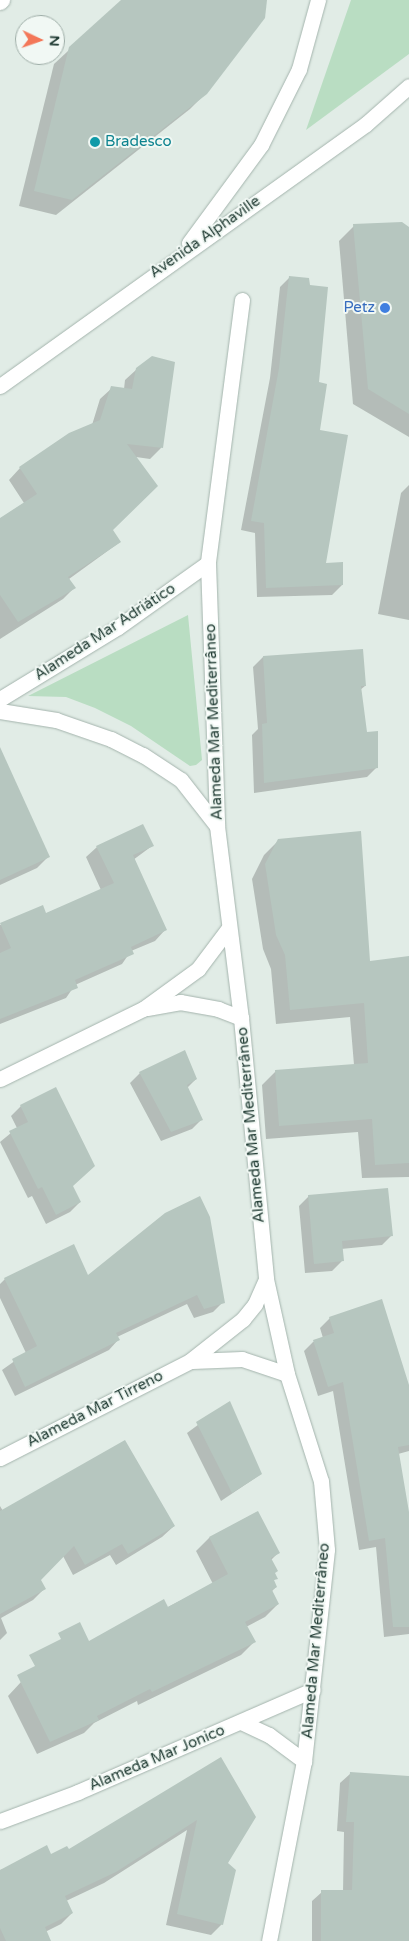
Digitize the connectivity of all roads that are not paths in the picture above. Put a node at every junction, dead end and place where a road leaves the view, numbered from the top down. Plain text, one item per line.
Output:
1 (318, 0) edge
2 (409, 86) edge
3 (180, 254) junction
4 (242, 300) dead end
5 (0, 386) edge
6 (208, 563) junction
7 (0, 699) edge
8 (0, 711) edge
9 (217, 826) junction
10 (228, 929) junction
11 (143, 1009) junction
12 (241, 1018) junction
13 (0, 1079) edge
14 (266, 1279) junction
15 (190, 1361) junction
16 (287, 1374) junction
17 (0, 1458) edge
18 (313, 1690) junction
19 (241, 1722) junction
20 (304, 1761) junction
21 (0, 1821) edge
22 (270, 1941) edge

1 - 3 street
2 - 3 street, Avenida Alphaville
3 - 5 street, Avenida Alphaville
4 - 6 street, Alameda Mar Mediterrâneo
6 - 7 street, Alameda Mar Adriático
6 - 9 street, Alameda Mar Mediterrâneo
8 - 9 street
9 - 10 street, Alameda Mar Mediterrâneo
10 - 11 street
10 - 12 street, Alameda Mar Mediterrâneo
11 - 12 street
11 - 13 street
12 - 14 street, Alameda Mar Mediterrâneo
14 - 15 street, Alameda Mar Tirreno
14 - 16 street, Alameda Mar Mediterrâneo
15 - 16 street, Alameda Mar Tirreno
15 - 17 street, Alameda Mar Tirreno
16 - 18 street, Alameda Mar Mediterrâneo
18 - 19 street, Alameda Mar Jonico
18 - 20 street, Alameda Mar Mediterrâneo
19 - 20 street
19 - 21 street, Alameda Mar Jonico
20 - 22 street, Alameda Mar Mediterrâneo

